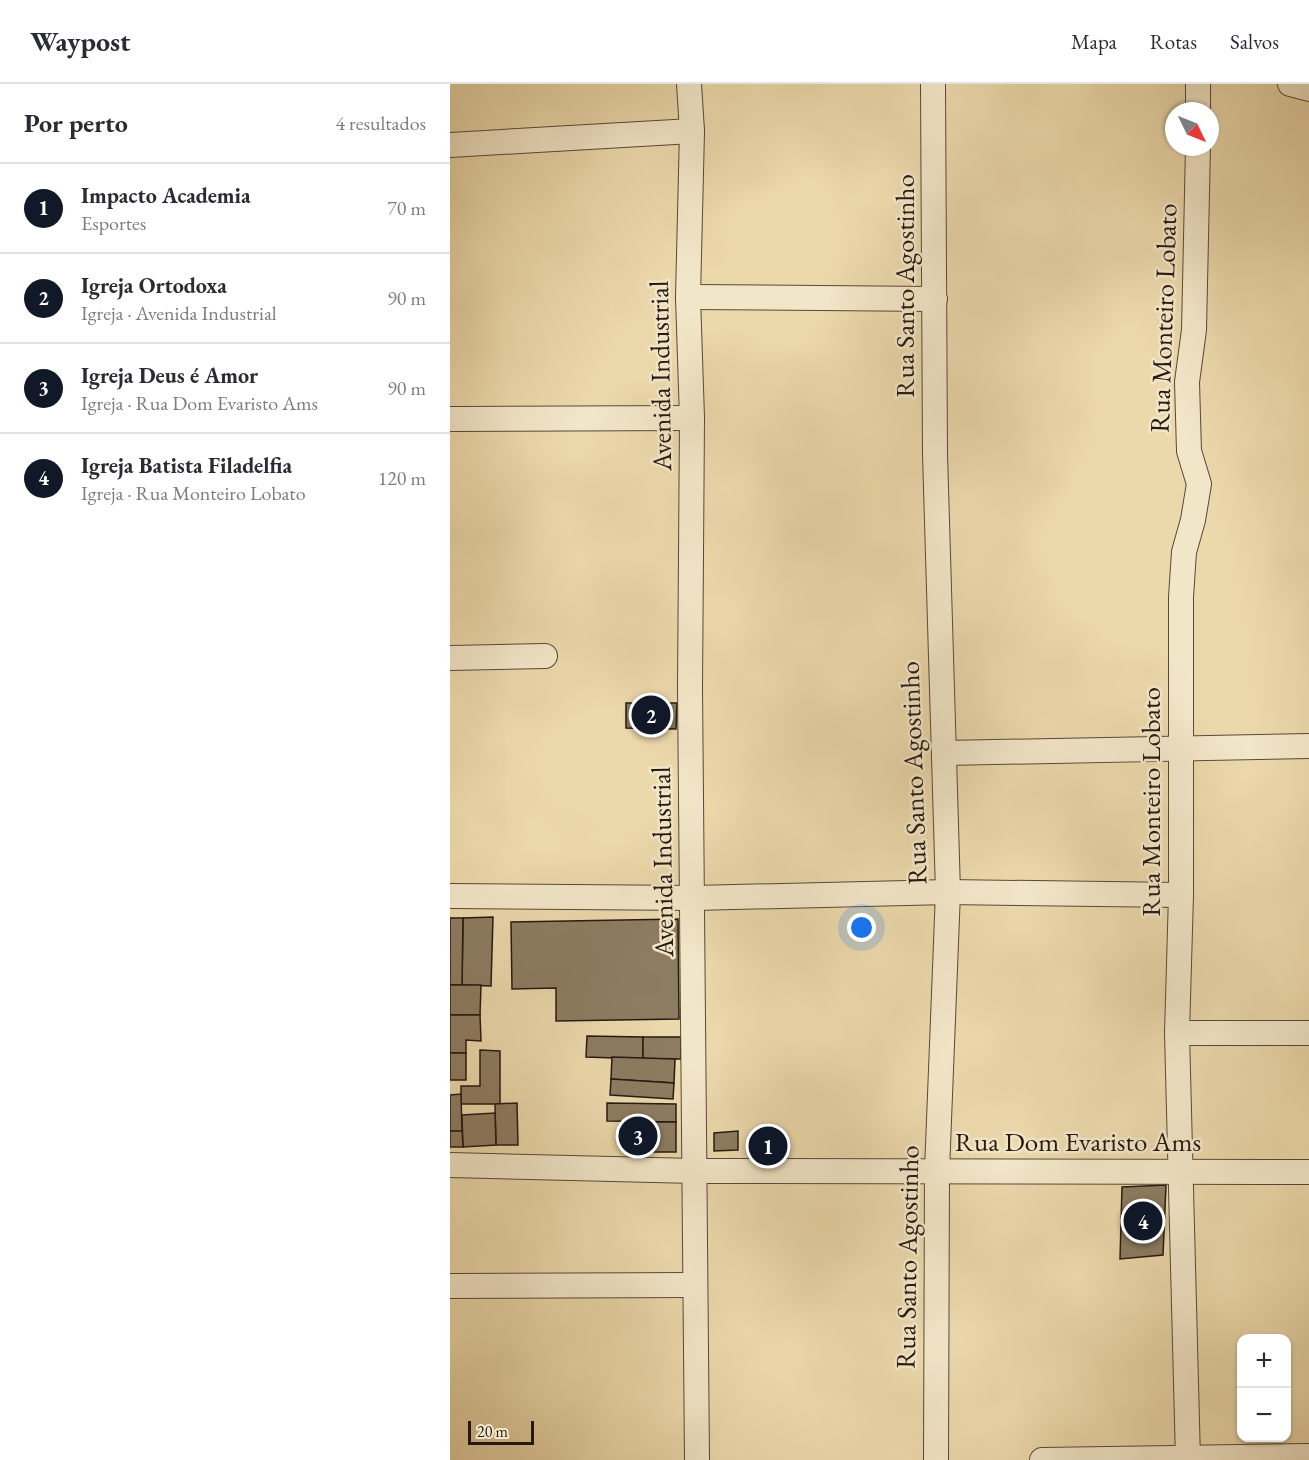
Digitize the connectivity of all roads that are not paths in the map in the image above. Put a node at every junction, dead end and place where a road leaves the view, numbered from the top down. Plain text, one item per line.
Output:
1 (689, 84) edge
2 (933, 84) edge
3 (1198, 84) edge
4 (1290, 84) edge
5 (1309, 89) edge
6 (1198, 102) edge
7 (692, 131) junction
8 (450, 145) edge
9 (1198, 156) edge
10 (688, 297) junction
11 (935, 299) junction
12 (692, 418) junction
13 (450, 419) edge
14 (545, 656) dead end
15 (450, 658) edge
16 (1309, 746) edge
17 (1180, 748) junction
18 (945, 753) junction
19 (948, 892) junction
20 (1181, 895) junction
21 (450, 896) edge
22 (694, 898) junction
23 (1177, 1033) junction
24 (1309, 1033) edge
25 (450, 1165) edge
26 (695, 1171) junction
27 (937, 1171) junction
28 (1180, 1172) junction
29 (1309, 1172) edge
30 (450, 1286) edge
31 (694, 1286) junction
32 (1309, 1456) edge
33 (1188, 1458) edge
34 (697, 1460) edge
35 (936, 1460) edge
36 (1042, 1460) edge

1 - 7 street, Avenida Industrial
2 - 11 street, Rua Santo Agostinho
3 - 6 street
4 - 5 street
7 - 8 street
7 - 10 street, Avenida Industrial
9 - 17 street, Rua Monteiro Lobato
10 - 11 street
10 - 12 street, Avenida Industrial
11 - 18 street, Rua Santo Agostinho
12 - 13 street
12 - 22 street, Avenida Industrial
14 - 15 street
16 - 17 street
17 - 18 street
17 - 20 street, Rua Monteiro Lobato
18 - 19 street, Rua Santo Agostinho
19 - 20 street
19 - 22 street
19 - 27 street, Rua Santo Agostinho
20 - 23 street, Rua Monteiro Lobato
21 - 22 street
22 - 26 street, Avenida Industrial
23 - 24 street
23 - 28 street, Rua Monteiro Lobato
25 - 26 street, Rua Dom Evaristo Ams
26 - 27 street, Rua Dom Evaristo Ams
26 - 31 street, Avenida Industrial
27 - 28 street, Rua Dom Evaristo Ams
27 - 35 street, Rua Santo Agostinho
28 - 29 street, Rua Dom Evaristo Ams
28 - 33 street, Rua Monteiro Lobato
30 - 31 street
31 - 34 street, Avenida Industrial
32 - 33 street
33 - 36 street

